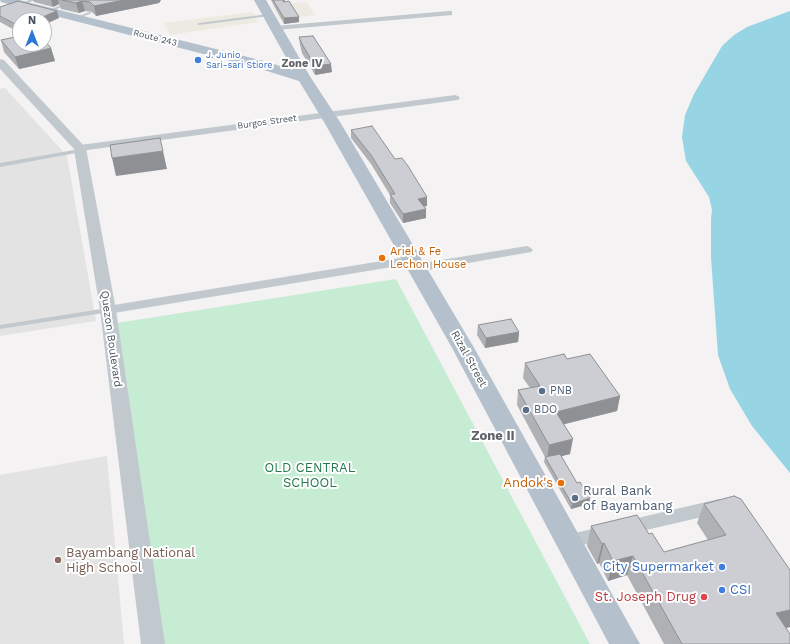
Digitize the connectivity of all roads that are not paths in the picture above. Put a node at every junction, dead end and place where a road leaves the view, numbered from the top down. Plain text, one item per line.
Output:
1 (5, 0) edge
2 (73, 0) edge
3 (260, 0) edge
4 (28, 2) edge
5 (50, 11) junction
6 (90, 12) edge
7 (449, 13) dead end
8 (268, 15) junction
9 (76, 18) junction
10 (199, 24) dead end
11 (276, 28) junction
12 (290, 54) junction
13 (1, 64) edge
14 (259, 64) junction
15 (304, 78) junction
16 (455, 98) dead end
17 (327, 114) junction
18 (80, 150) junction
19 (0, 165) edge
20 (527, 250) dead end
21 (415, 264) junction
22 (108, 310) junction
23 (0, 326) edge
24 (733, 509) edge
25 (570, 541) junction
26 (153, 644) edge
27 (625, 644) edge

1 - 4 main road, Route 243
2 - 5 lane
3 - 8 main road, Rizal Street
4 - 5 main road, Route 243
5 - 9 main road, Route 243
6 - 9 lane
7 - 11 street
8 - 10 lane
8 - 11 main road, Rizal Street
9 - 14 main road, Route 243
11 - 12 main road, Rizal Street
12 - 14 main road
12 - 15 main road, Rizal Street
13 - 18 street
14 - 15 main road, Route 243
15 - 17 main road, Rizal Street
16 - 17 street, Burgos Street
17 - 18 street, Burgos Street
17 - 21 main road, Rizal Street
18 - 19 lane
18 - 22 street, Quezon Boulevard
20 - 21 street
21 - 22 street
21 - 25 main road, Rizal Street
22 - 23 lane
22 - 26 street, Quezon Boulevard
24 - 25 street
25 - 27 main road, Rizal Street

